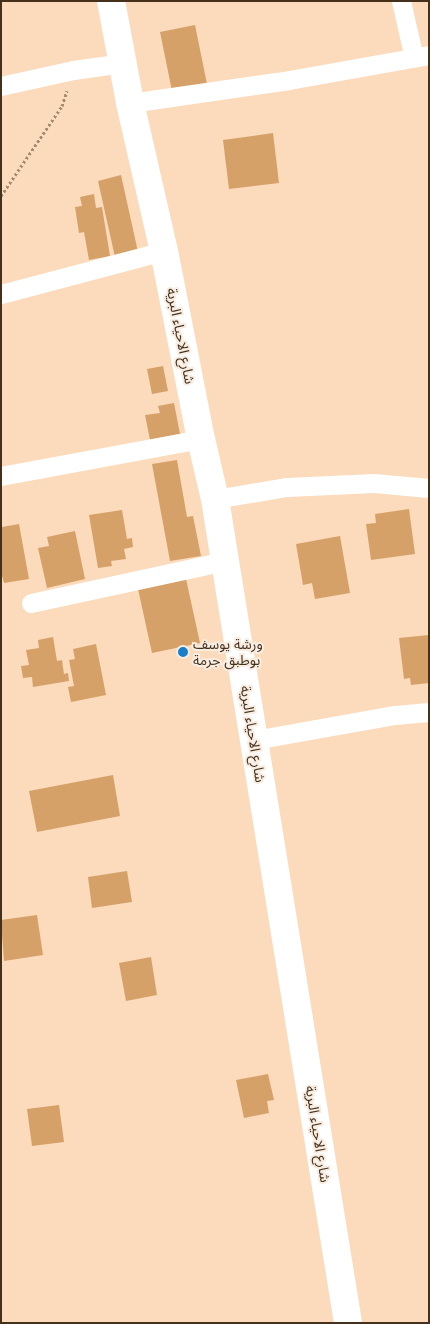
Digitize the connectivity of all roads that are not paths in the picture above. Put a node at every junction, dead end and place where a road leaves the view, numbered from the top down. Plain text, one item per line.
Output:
1 (111, 1) edge
2 (401, 1) edge
3 (421, 56) edge
4 (123, 63) junction
5 (1, 86) edge
6 (130, 103) junction
7 (164, 251) junction
8 (1, 294) edge
9 (201, 439) junction
10 (1, 476) edge
11 (429, 488) edge
12 (215, 498) junction
13 (225, 561) junction
14 (31, 603) dead end
15 (429, 712) edge
16 (254, 740) junction
17 (348, 1323) edge

1 - 4 main road, شارع الاحياء البرية
2 - 3 street
3 - 6 street
4 - 5 street
4 - 6 main road, شارع الاحياء البرية
6 - 7 main road, شارع الاحياء البرية
7 - 8 street
7 - 9 main road, شارع الاحياء البرية
9 - 10 street
9 - 12 main road, شارع الاحياء البرية
11 - 12 street
12 - 13 main road, شارع الاحياء البرية
13 - 14 street
13 - 16 main road, شارع الاحياء البرية
15 - 16 street
16 - 17 main road, شارع الاحياء البرية

